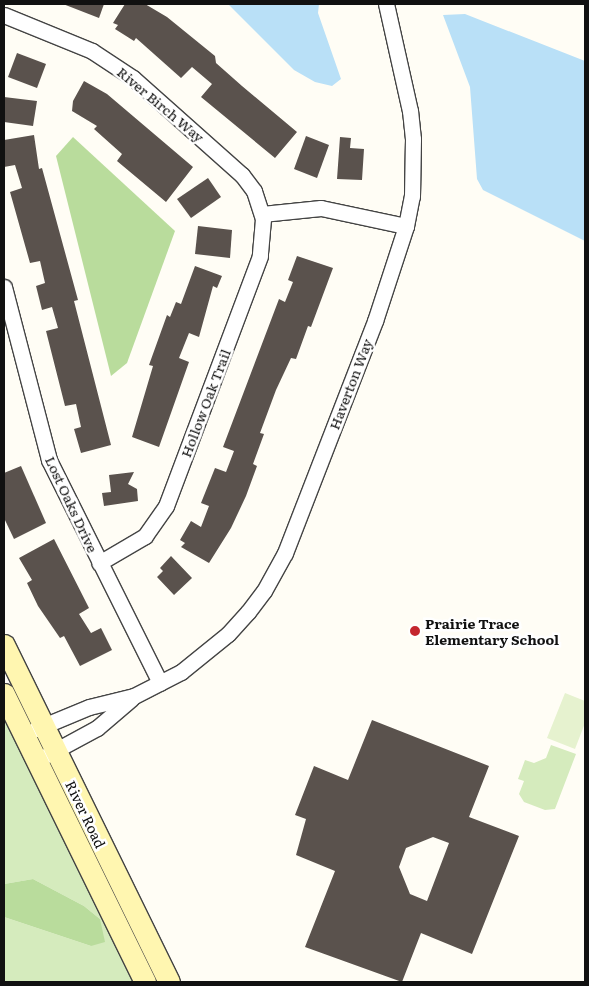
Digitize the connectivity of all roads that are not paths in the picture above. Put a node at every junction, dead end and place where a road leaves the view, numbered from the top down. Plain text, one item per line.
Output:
1 (386, 4) edge
2 (4, 15) edge
3 (262, 214) junction
4 (406, 226) junction
5 (4, 287) edge
6 (99, 563) junction
7 (4, 645) edge
8 (160, 683) junction
9 (4, 694) edge
10 (134, 696) junction
11 (44, 726) junction
12 (24, 735) junction
13 (46, 756) junction
14 (145, 982) edge
15 (168, 982) edge

1 - 4 street, Haverton Way
2 - 3 street, River Birch Way
3 - 4 street
3 - 6 street, Hollow Oak Trail
4 - 8 street, Haverton Way
5 - 6 street, Lost Oaks Drive
6 - 8 street, Lost Oaks Drive
7 - 11 main road, River Road
8 - 10 street, Haverton Way
9 - 12 main road, River Road
10 - 11 street, Haverton Way
10 - 13 street, Haverton Way
11 - 12 street, Haverton Way
11 - 13 main road, River Road
12 - 13 main road, River Road
13 - 14 main road, River Road
13 - 15 main road, River Road

